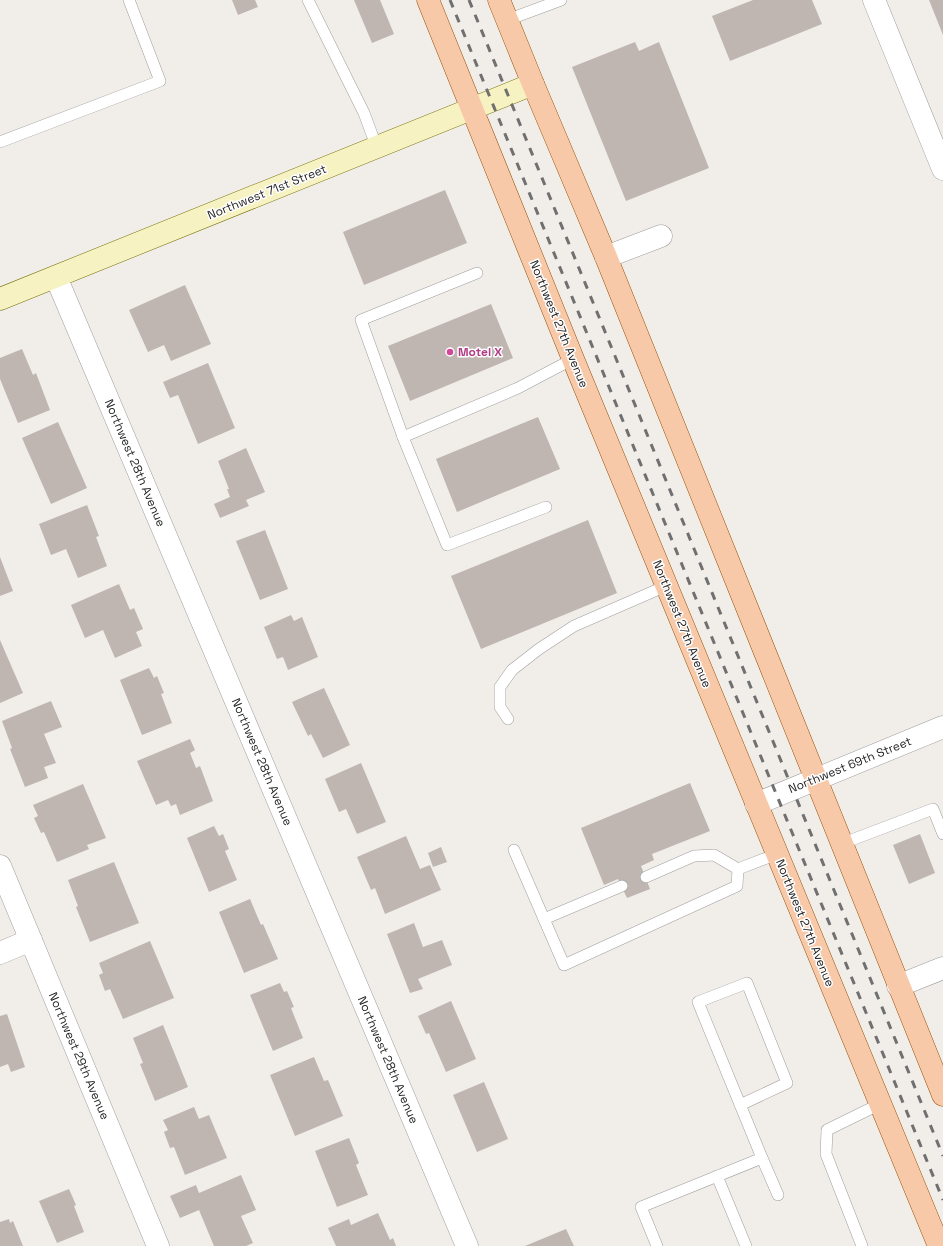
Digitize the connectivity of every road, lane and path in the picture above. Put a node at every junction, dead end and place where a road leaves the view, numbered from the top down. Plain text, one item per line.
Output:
1 (129, 0) edge
2 (308, 0) edge
3 (428, 0) edge
4 (500, 0) edge
5 (561, 0) edge
6 (874, 0) edge
7 (507, 20) junction
8 (533, 84) junction
9 (472, 110) junction
10 (0, 142) edge
11 (377, 148) junction
12 (943, 169) edge
13 (661, 236) dead end
14 (606, 257) junction
15 (477, 273) dead end
16 (56, 277) junction
17 (0, 299) edge
18 (573, 359) junction
19 (404, 437) junction
20 (546, 507) dead end
21 (666, 586) junction
22 (508, 719) dead end
23 (943, 727) edge
24 (815, 780) junction
25 (756, 804) junction
26 (943, 834) edge
27 (841, 844) junction
28 (514, 850) dead end
29 (777, 854) junction
30 (0, 866) edge
31 (738, 869) junction
32 (646, 877) dead end
33 (622, 886) dead end
34 (544, 919) junction
35 (31, 940) junction
36 (0, 953) edge
37 (943, 968) edge
38 (898, 986) junction
39 (943, 1095) edge
40 (880, 1104) junction
41 (740, 1105) junction
42 (762, 1158) junction
43 (717, 1176) junction
44 (778, 1195) dead end
45 (158, 1246) edge
46 (467, 1246) edge
47 (657, 1246) edge
48 (746, 1246) edge
49 (862, 1246) edge
50 (939, 1246) edge

1 - 10 lane
2 - 11 lane
3 - 9 main road, Northwest 27th Avenue
4 - 7 main road
5 - 7 lane
6 - 12 street
7 - 8 main road
8 - 9 street, Northwest 71st Street
8 - 14 main road
9 - 11 street, Northwest 71st Street
9 - 18 main road, Northwest 27th Avenue
11 - 16 street, Northwest 71st Street
13 - 14 street
14 - 24 main road
15 - 19 lane
16 - 17 street, Northwest 71st Street
16 - 46 street, Northwest 28th Avenue
18 - 19 lane
18 - 21 main road, Northwest 27th Avenue
19 - 20 lane
21 - 22 lane
21 - 25 main road, Northwest 27th Avenue
23 - 24 street, Northwest 69th Street
24 - 25 street, Northwest 69th Street
24 - 27 main road
25 - 29 main road, Northwest 27th Avenue
26 - 27 lane
27 - 38 main road
28 - 34 lane
29 - 31 lane
29 - 40 main road, Northwest 27th Avenue
30 - 35 street, Northwest 29th Avenue
31 - 32 lane
31 - 34 lane
33 - 34 lane
35 - 36 street
35 - 45 street, Northwest 29th Avenue
37 - 38 street
38 - 39 main road
40 - 49 lane
40 - 50 main road, Northwest 27th Avenue
41 - 41 lane
41 - 42 lane
42 - 43 lane
42 - 44 lane
43 - 47 lane
43 - 48 lane

